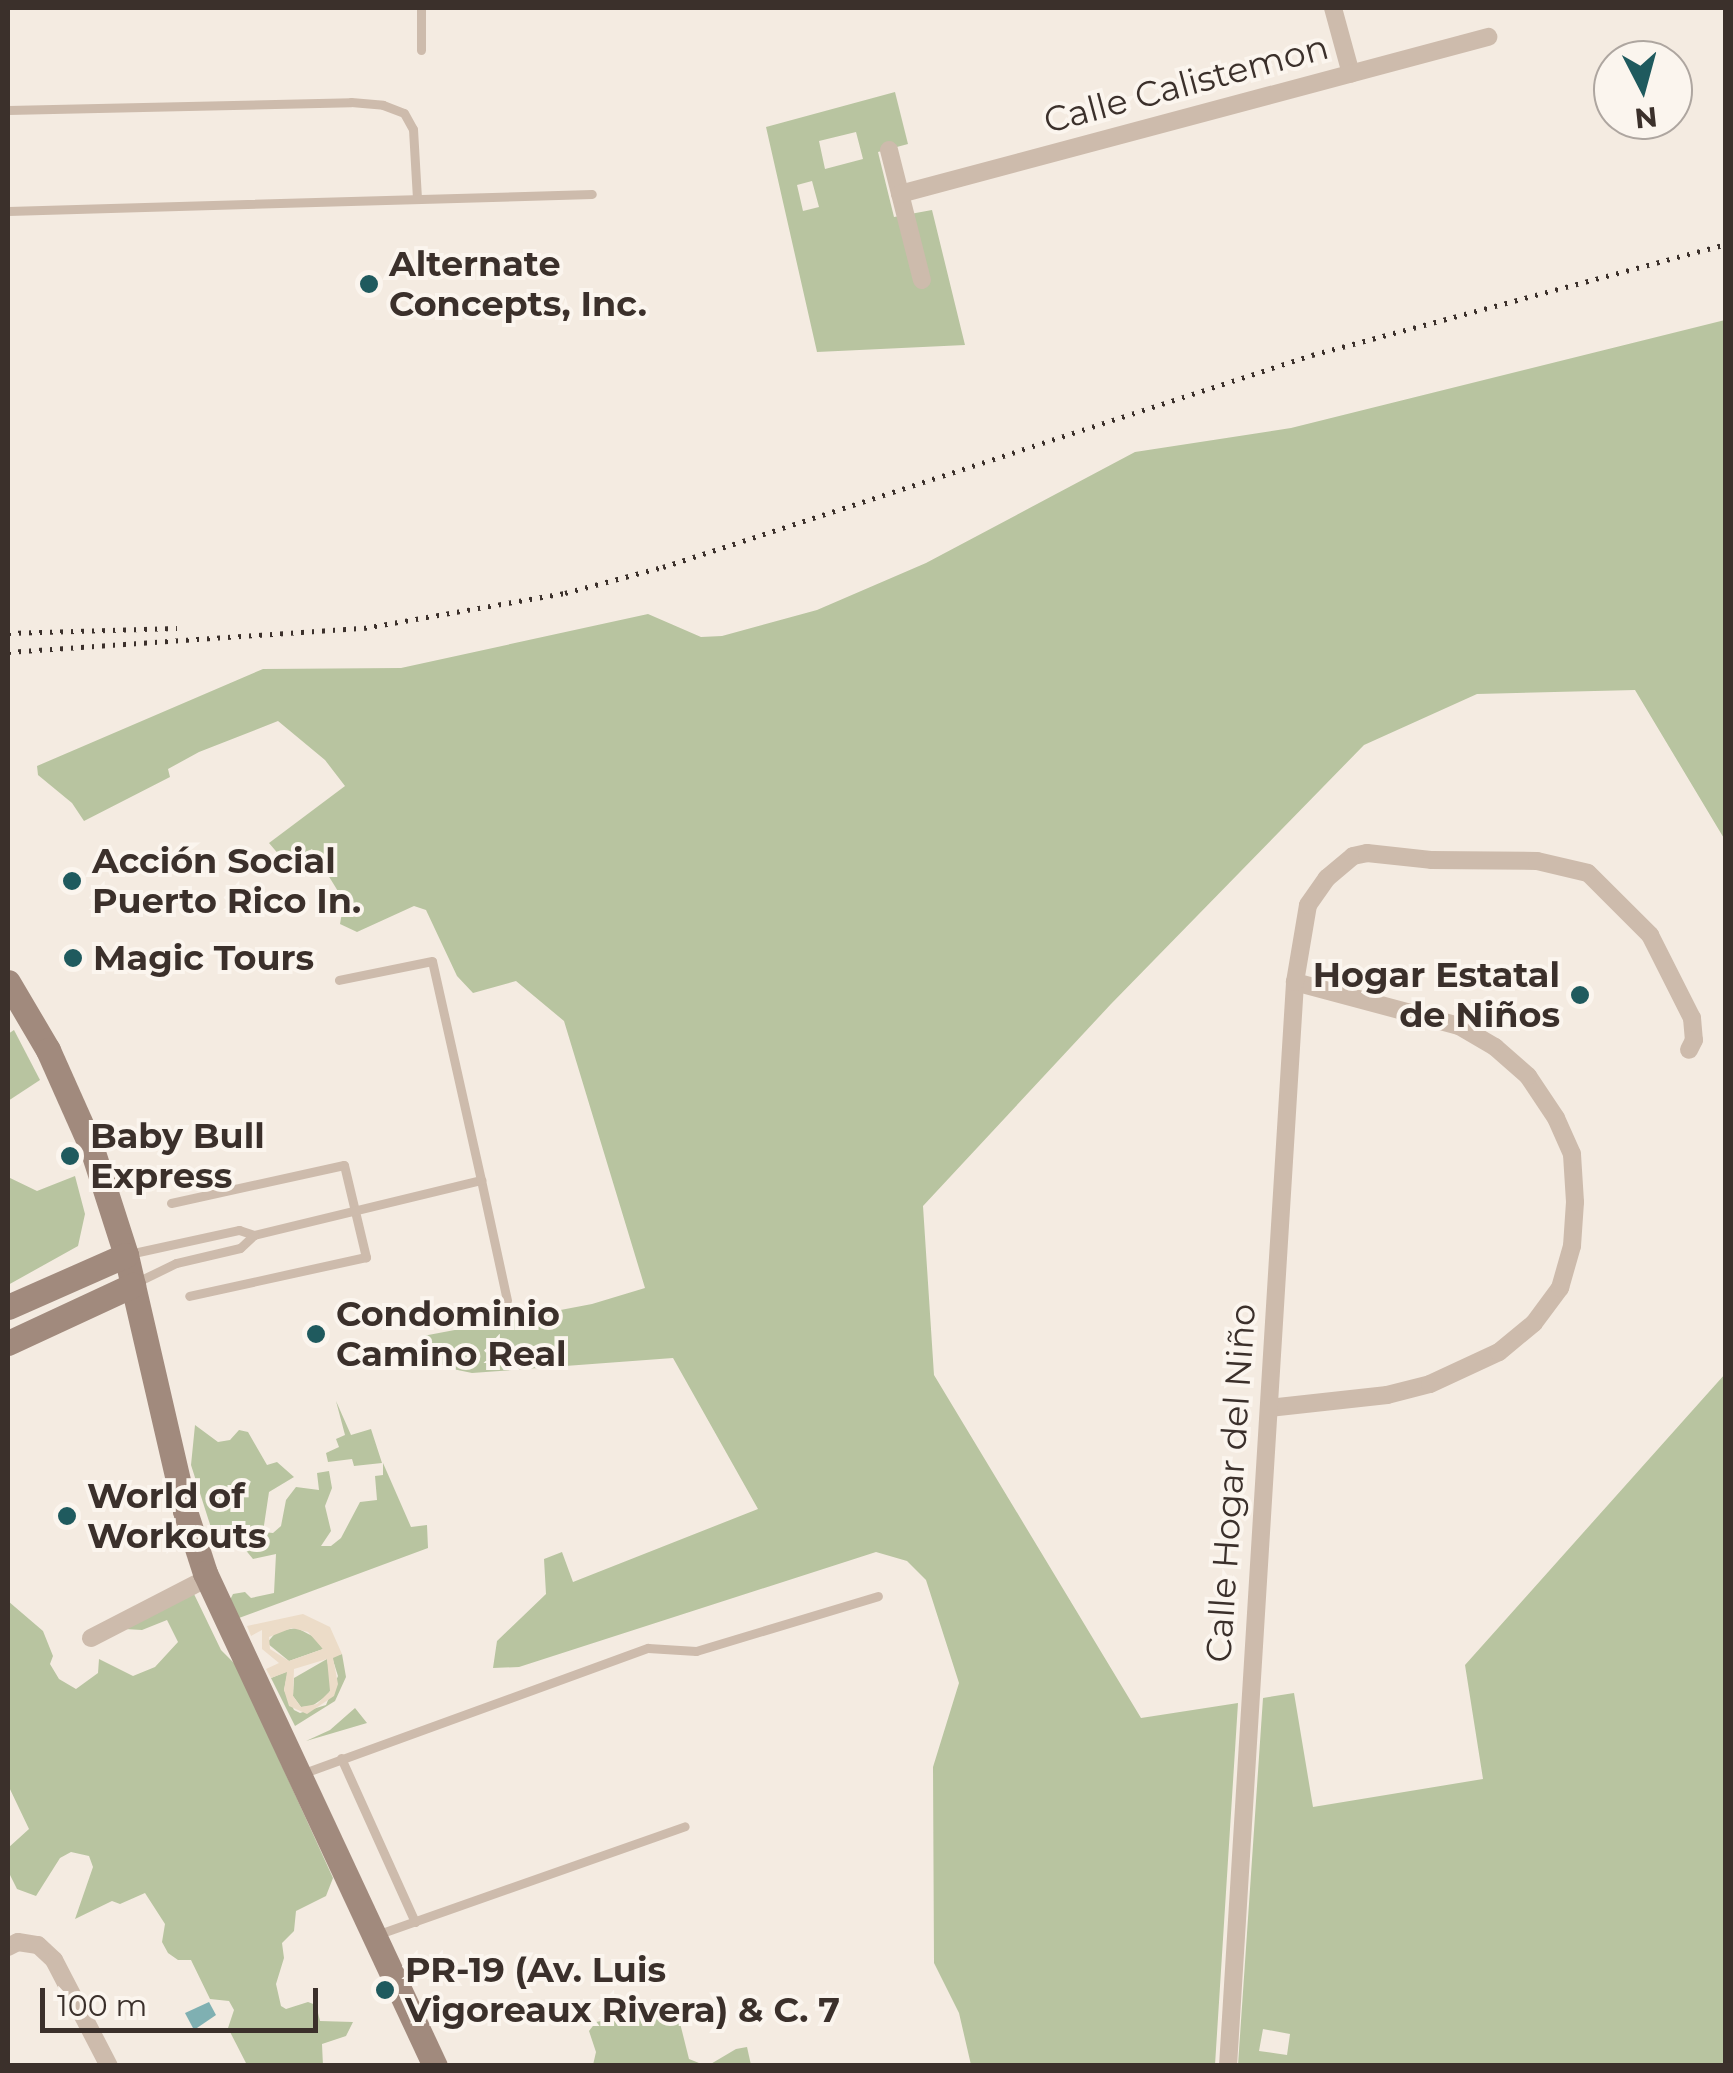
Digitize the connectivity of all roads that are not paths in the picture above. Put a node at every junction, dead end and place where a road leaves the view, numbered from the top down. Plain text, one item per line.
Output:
1 (421, 8) edge
2 (1334, 8) edge
3 (1488, 37) dead end
4 (421, 50) dead end
5 (1351, 74) junction
6 (8, 110) edge
7 (889, 150) dead end
8 (592, 194) dead end
9 (900, 194) junction
10 (417, 199) junction
11 (8, 211) edge
12 (922, 280) dead end
13 (339, 980) dead end
14 (8, 982) edge
15 (1295, 982) junction
16 (1689, 1050) dead end
17 (481, 1180) junction
18 (171, 1203) dead end
19 (355, 1211) junction
20 (254, 1236) junction
21 (126, 1254) junction
22 (133, 1285) junction
23 (189, 1296) dead end
24 (507, 1300) dead end
25 (8, 1307) edge
26 (8, 1343) edge
27 (1268, 1408) junction
28 (206, 1578) junction
29 (878, 1596) dead end
30 (91, 1638) dead end
31 (341, 1758) junction
32 (301, 1774) junction
33 (684, 1826) dead end
34 (414, 1922) junction
35 (376, 1935) junction
36 (8, 1947) edge
37 (109, 2066) edge
38 (435, 2066) edge
39 (1228, 2066) edge

1 - 4 lane
2 - 5 street
3 - 5 street, Calle Calistemon
5 - 9 street, Calle Calistemon
6 - 10 lane
7 - 9 street
8 - 10 lane
9 - 12 street
10 - 11 lane
13 - 17 lane
14 - 21 main road
15 - 16 street, Calle Hogar del Niño
15 - 27 street, Calle Hogar del Niño
15 - 27 street
17 - 19 lane
17 - 24 lane
18 - 19 lane
19 - 20 lane
19 - 23 lane
20 - 21 lane
20 - 22 lane
21 - 22 main road
21 - 25 main road
22 - 26 main road
22 - 28 main road
27 - 39 street, Calle Hogar del Niño
28 - 30 street
28 - 32 main road
29 - 31 lane
31 - 32 lane
31 - 34 lane
32 - 35 main road
33 - 34 lane
34 - 35 lane
35 - 38 main road
36 - 37 street

